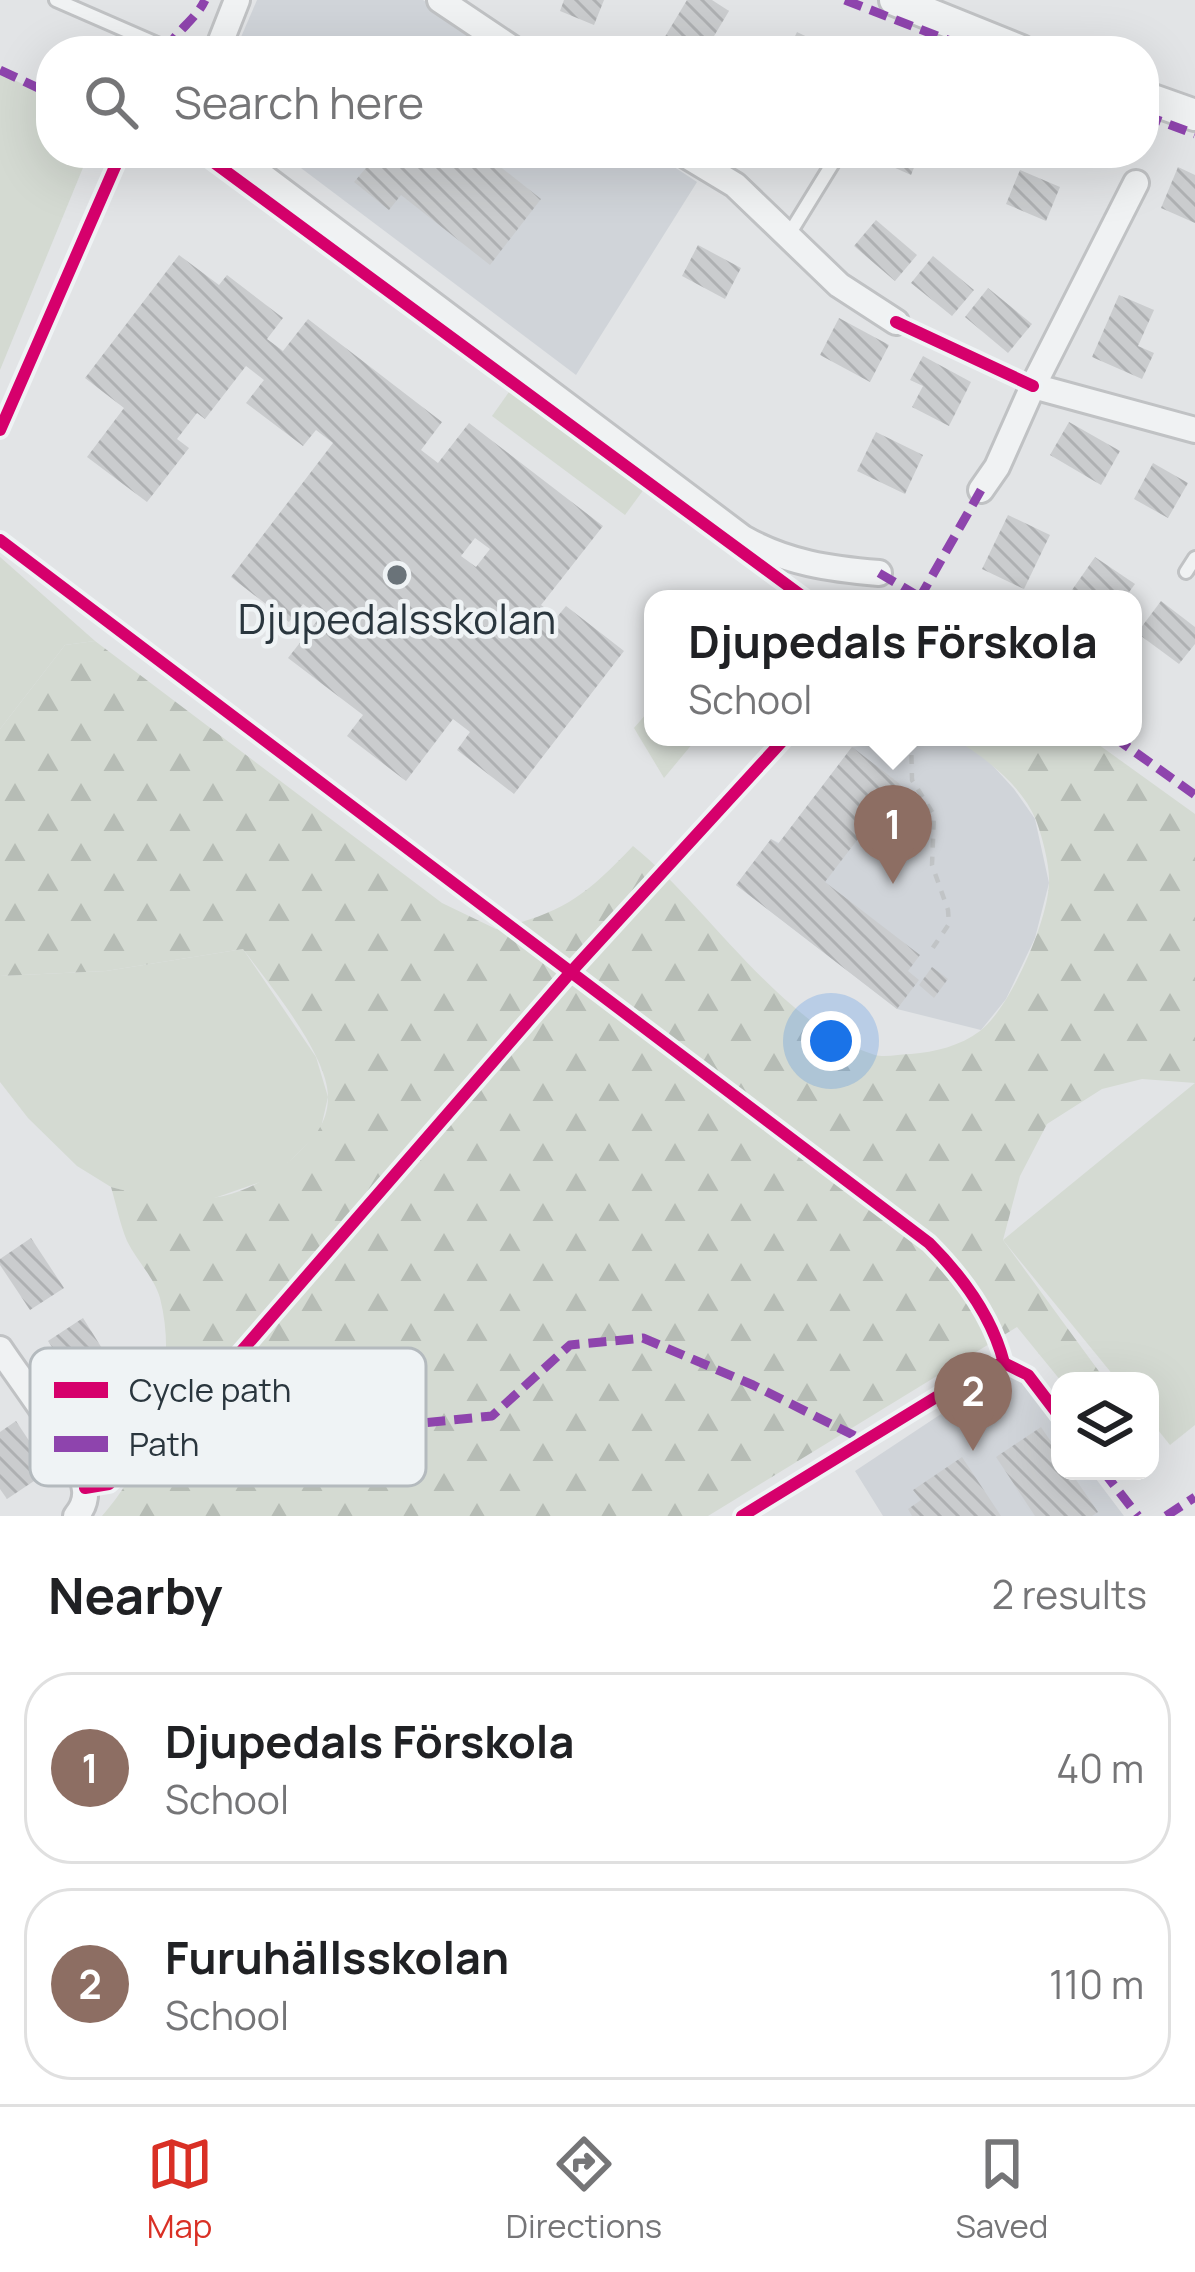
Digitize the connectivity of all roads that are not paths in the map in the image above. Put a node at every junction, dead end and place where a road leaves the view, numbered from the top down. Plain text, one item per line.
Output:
1 (56, 0) edge
2 (237, 0) edge
3 (440, 0) edge
4 (895, 0) edge
5 (139, 36) edge
6 (223, 36) edge
7 (494, 36) edge
8 (984, 36) edge
9 (1159, 102) edge
10 (1195, 115) edge
11 (252, 168) edge
12 (707, 168) edge
13 (829, 168) edge
14 (1136, 183) dead end
15 (788, 236) junction
16 (896, 322) dead end
17 (1033, 386) junction
18 (1195, 430) edge
19 (981, 490) dead end
20 (1195, 558) edge
21 (1186, 572) dead end
22 (879, 573) dead end
23 (0, 1349) edge
24 (30, 1395) edge
25 (84, 1486) edge
26 (76, 1516) edge

1 - 5 lane
2 - 6 street
3 - 7 street
4 - 8 street
9 - 10 street
11 - 22 street
12 - 15 street
13 - 15 lane
14 - 17 street
15 - 16 street
17 - 18 street
17 - 19 street
20 - 21 lane
23 - 24 street
25 - 26 street

